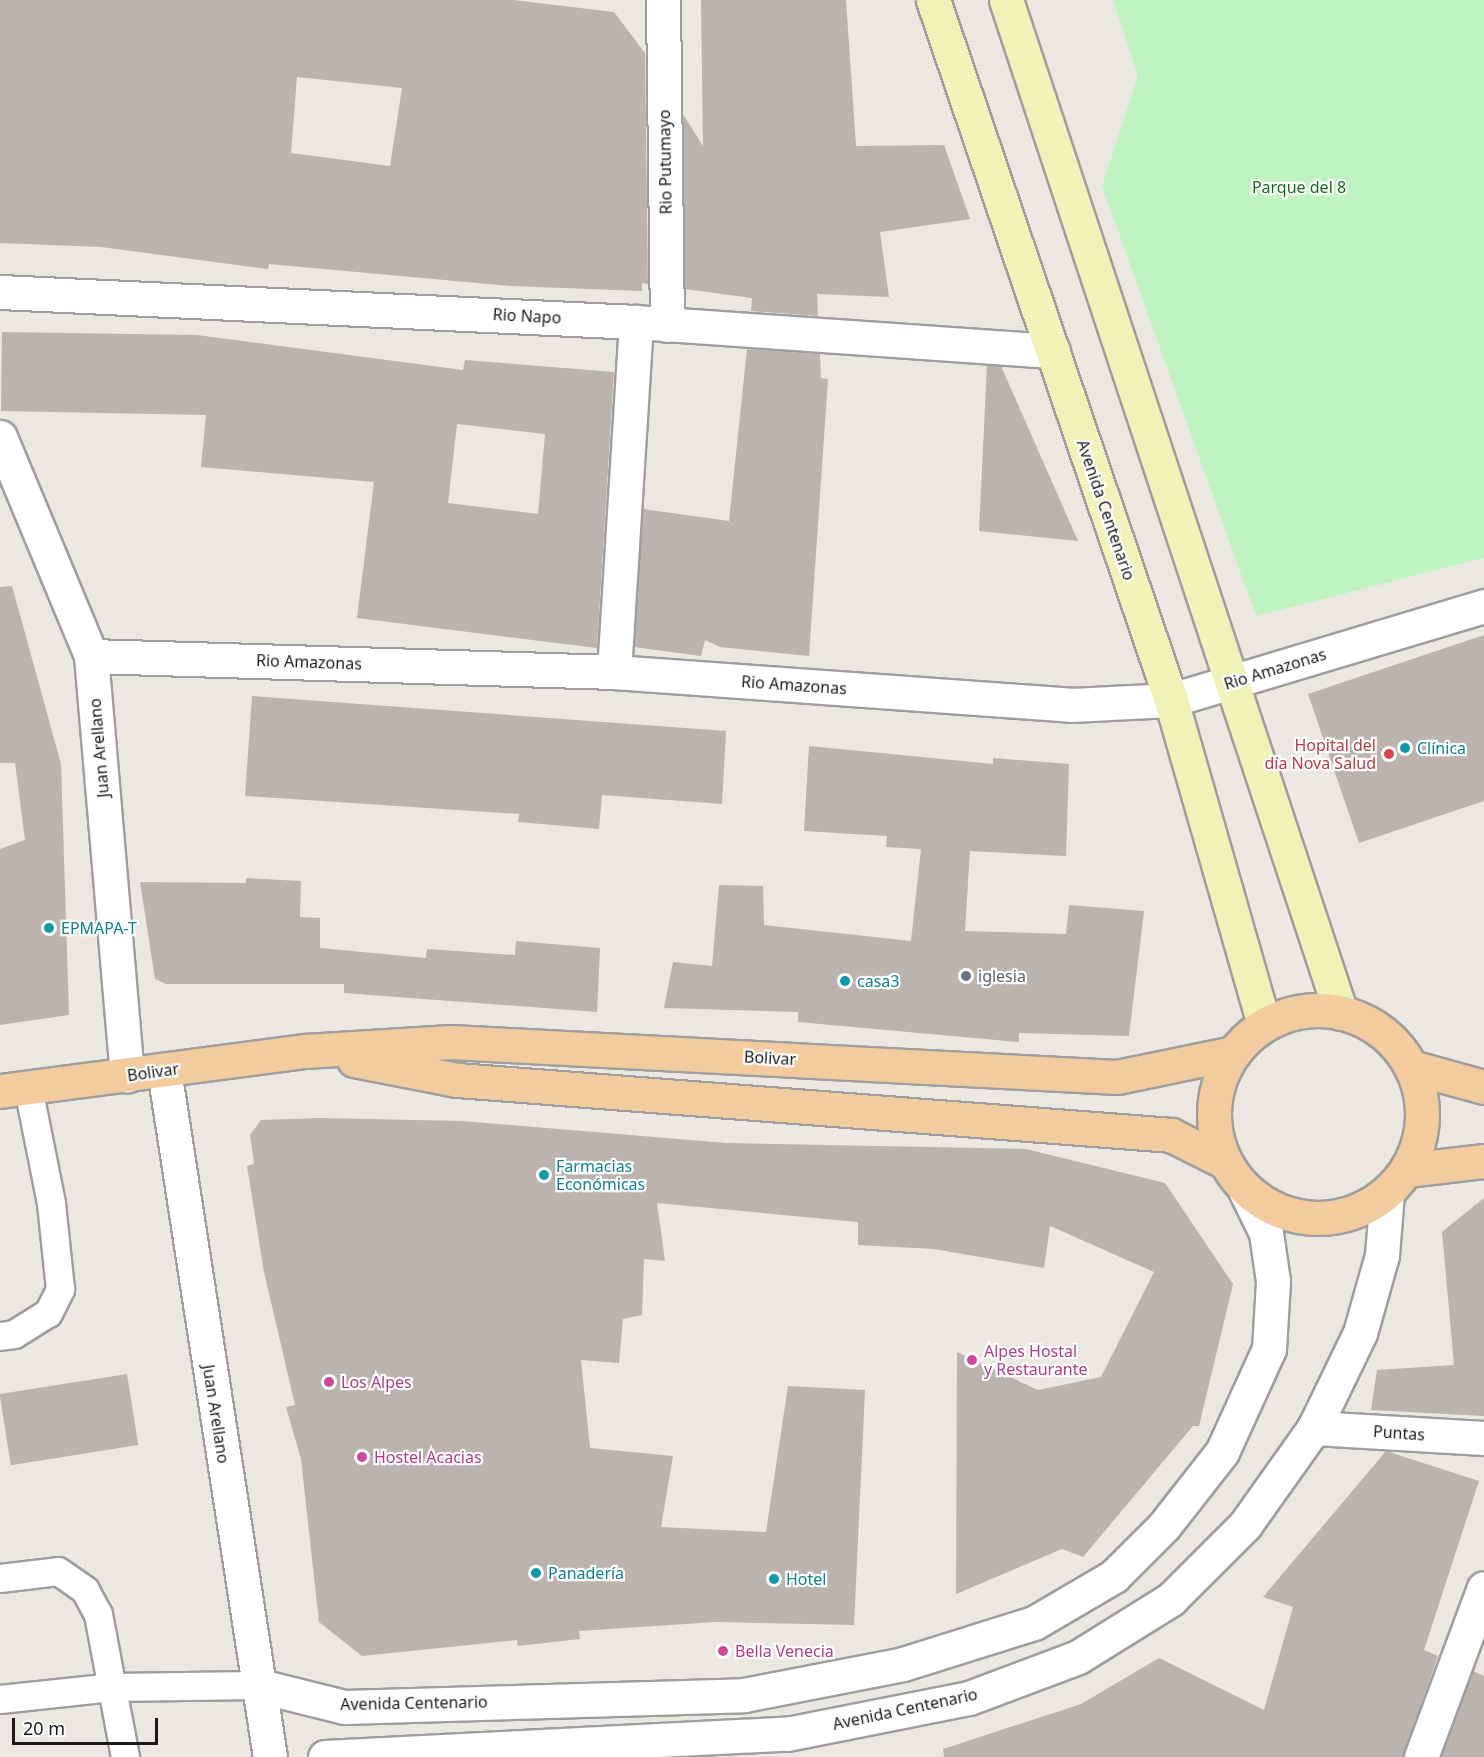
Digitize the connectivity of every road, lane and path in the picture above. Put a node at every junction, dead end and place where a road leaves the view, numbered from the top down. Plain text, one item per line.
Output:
1 (663, 0) edge
2 (933, 0) edge
3 (1006, 0) edge
4 (0, 292) edge
5 (636, 322) junction
6 (668, 325) junction
7 (1053, 351) junction
8 (0, 437) edge
9 (1484, 606) edge
10 (91, 656) junction
11 (614, 672) junction
12 (1233, 682) junction
13 (1171, 700) junction
14 (1341, 1013) junction
15 (1264, 1024) junction
16 (305, 1051) junction
17 (1233, 1053) junction
18 (1411, 1067) junction
19 (164, 1070) junction
20 (127, 1075) junction
21 (1484, 1087) edge
22 (14, 1089) edge
23 (1484, 1161) edge
24 (1234, 1175) junction
25 (1397, 1181) junction
26 (0, 1336) edge
27 (1314, 1428) junction
28 (1484, 1438) edge
29 (0, 1578) edge
30 (1484, 1588) edge
31 (256, 1685) junction
32 (113, 1687) junction
33 (0, 1699) edge
34 (125, 1757) edge
35 (270, 1757) edge
36 (325, 1757) edge
37 (1421, 1757) edge

1 - 6 street, Rio Putumayo
2 - 7 street, Avenida Centenario
3 - 12 street
4 - 5 street, Rio Napo
5 - 6 street, Rio Napo
5 - 11 street
6 - 7 street, Rio Napo
7 - 13 street, Avenida Centenario
8 - 10 street, Juan Arellano
9 - 12 street, Rio Amazonas
10 - 11 street, Rio Amazonas
10 - 20 street, Juan Arellano
11 - 13 street, Rio Amazonas
12 - 13 street, Rio Amazonas
12 - 14 street
13 - 15 street, Avenida Centenario
14 - 15 main road
14 - 18 main road
15 - 17 main road
16 - 17 main road, Bolivar
16 - 19 main road, Bolivar
16 - 24 main road, Bolivar
17 - 24 main road
18 - 21 main road
18 - 25 main road
19 - 20 main road, Bolivar
19 - 31 street, Juan Arellano
20 - 22 main road, Bolivar
22 - 26 lane
23 - 25 main road
24 - 25 main road
24 - 31 street, Avenida Centenario
25 - 27 street, Avenida Centenario
27 - 28 street, Puntas
27 - 36 street, Avenida Centenario
29 - 32 lane
30 - 37 street
31 - 32 lane
31 - 35 street, Juan Arellano
32 - 33 lane
32 - 34 lane

